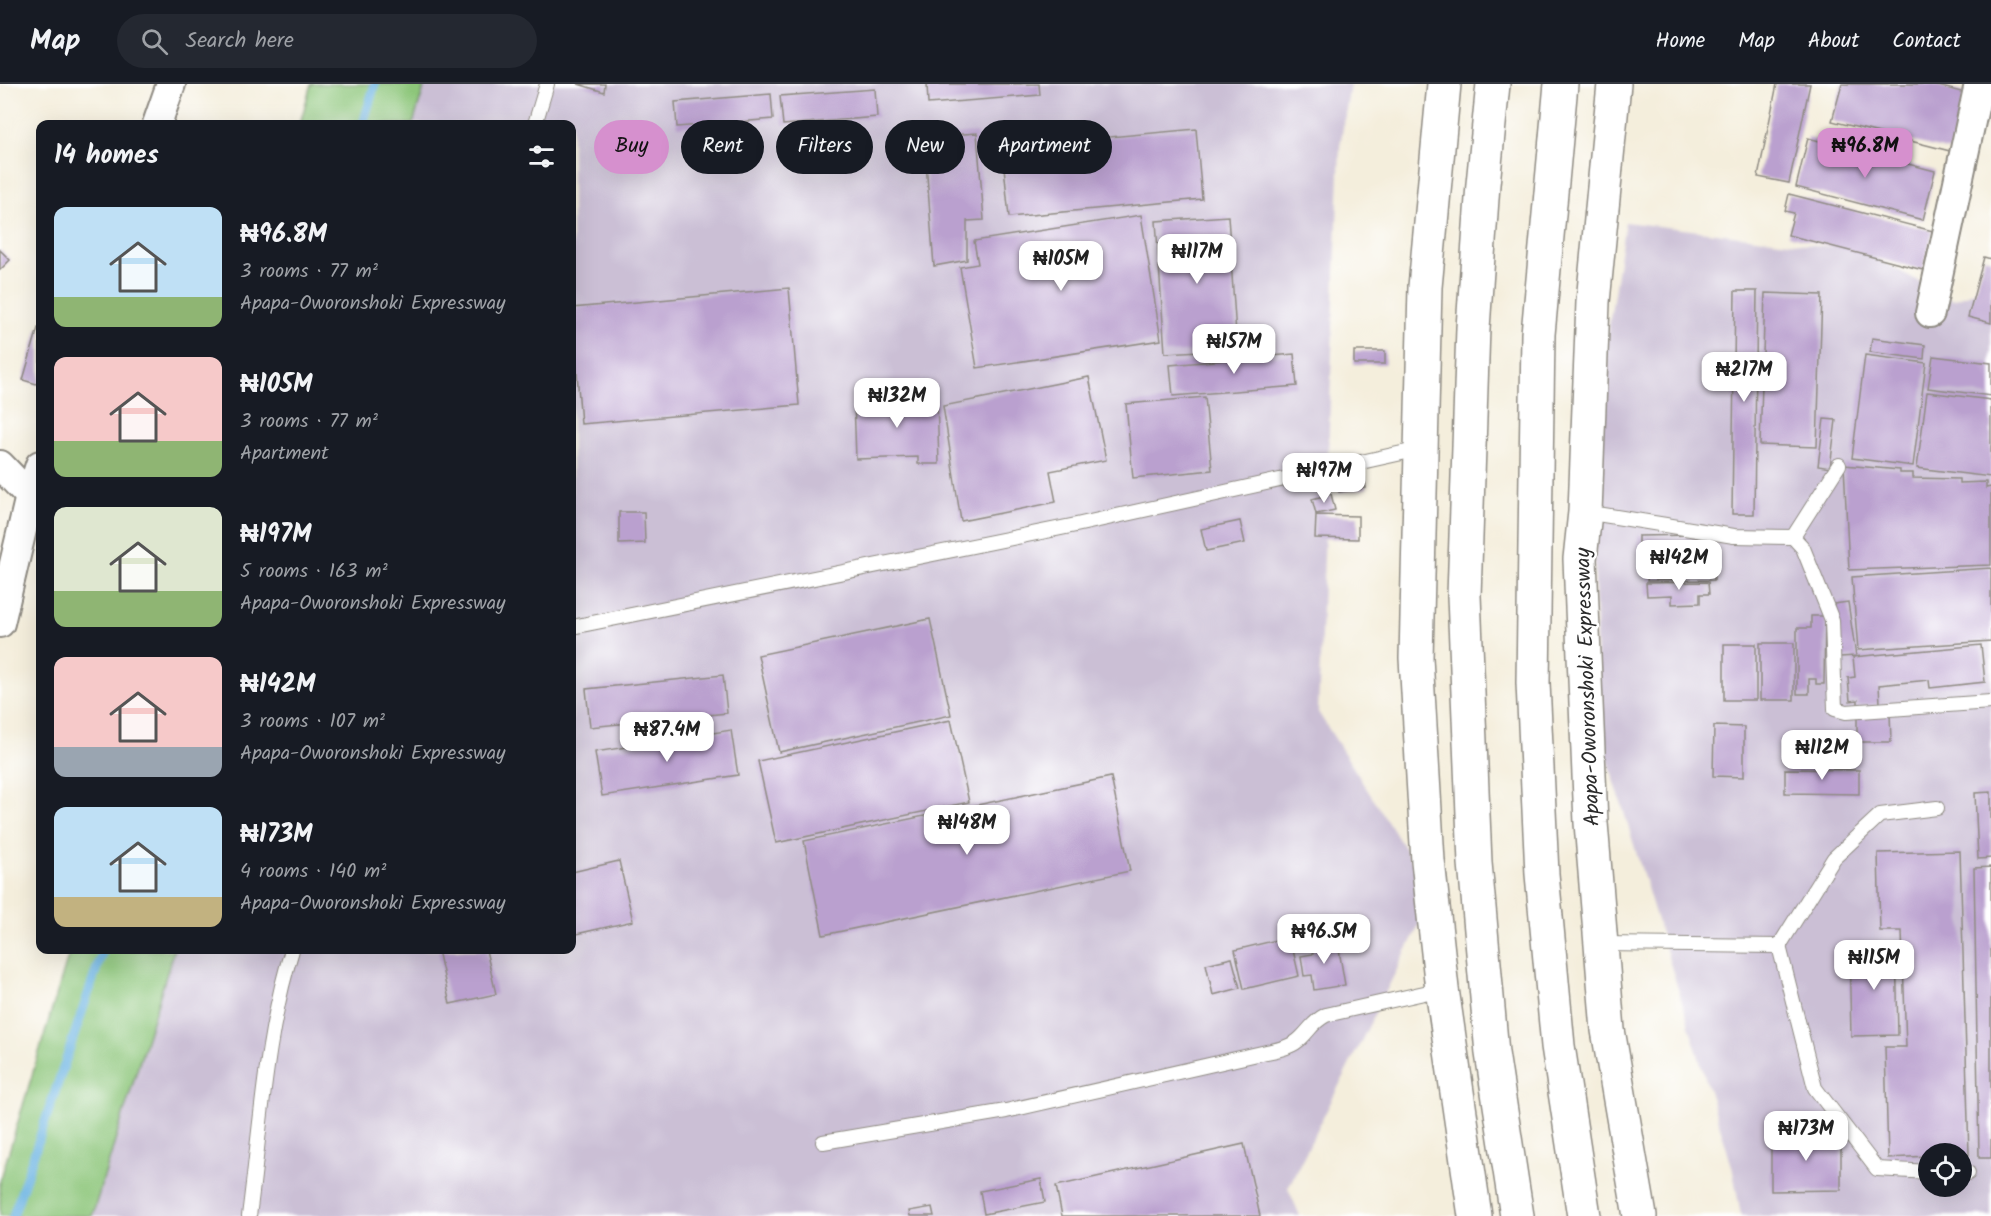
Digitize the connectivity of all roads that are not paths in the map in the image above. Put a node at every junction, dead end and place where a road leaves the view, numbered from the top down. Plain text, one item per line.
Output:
1 (547, 84) edge
2 (1444, 84) edge
3 (1493, 84) edge
4 (1561, 84) edge
5 (1614, 84) edge
6 (1979, 84) edge
7 (165, 87) edge
8 (158, 120) edge
9 (536, 120) edge
10 (1930, 314) dead end
11 (1422, 448) junction
12 (0, 465) edge
13 (1839, 465) dead end
14 (36, 477) edge
15 (30, 496) junction
16 (1585, 512) junction
17 (1793, 537) junction
18 (0, 623) edge
19 (576, 626) edge
20 (1991, 702) edge
21 (1937, 808) dead end
22 (1601, 944) junction
23 (1779, 946) junction
24 (291, 954) edge
25 (1442, 989) junction
26 (823, 1142) dead end
27 (1918, 1171) edge
28 (249, 1216) edge
29 (1475, 1216) edge
30 (1517, 1216) edge
31 (1584, 1216) edge
32 (1640, 1216) edge

1 - 9 lane
2 - 11 main road
3 - 30 main road
4 - 31 main road
5 - 16 main road, Apapa-Oworonshoki Expressway
6 - 10 street
7 - 8 street
11 - 19 lane
11 - 25 main road
12 - 15 street
13 - 17 lane
14 - 15 street
15 - 18 street
16 - 17 lane
16 - 22 main road, Apapa-Oworonshoki Expressway
17 - 20 lane
21 - 23 lane
22 - 23 lane
22 - 32 main road, Apapa-Oworonshoki Expressway
23 - 27 lane
24 - 28 lane
25 - 26 lane
25 - 29 main road

